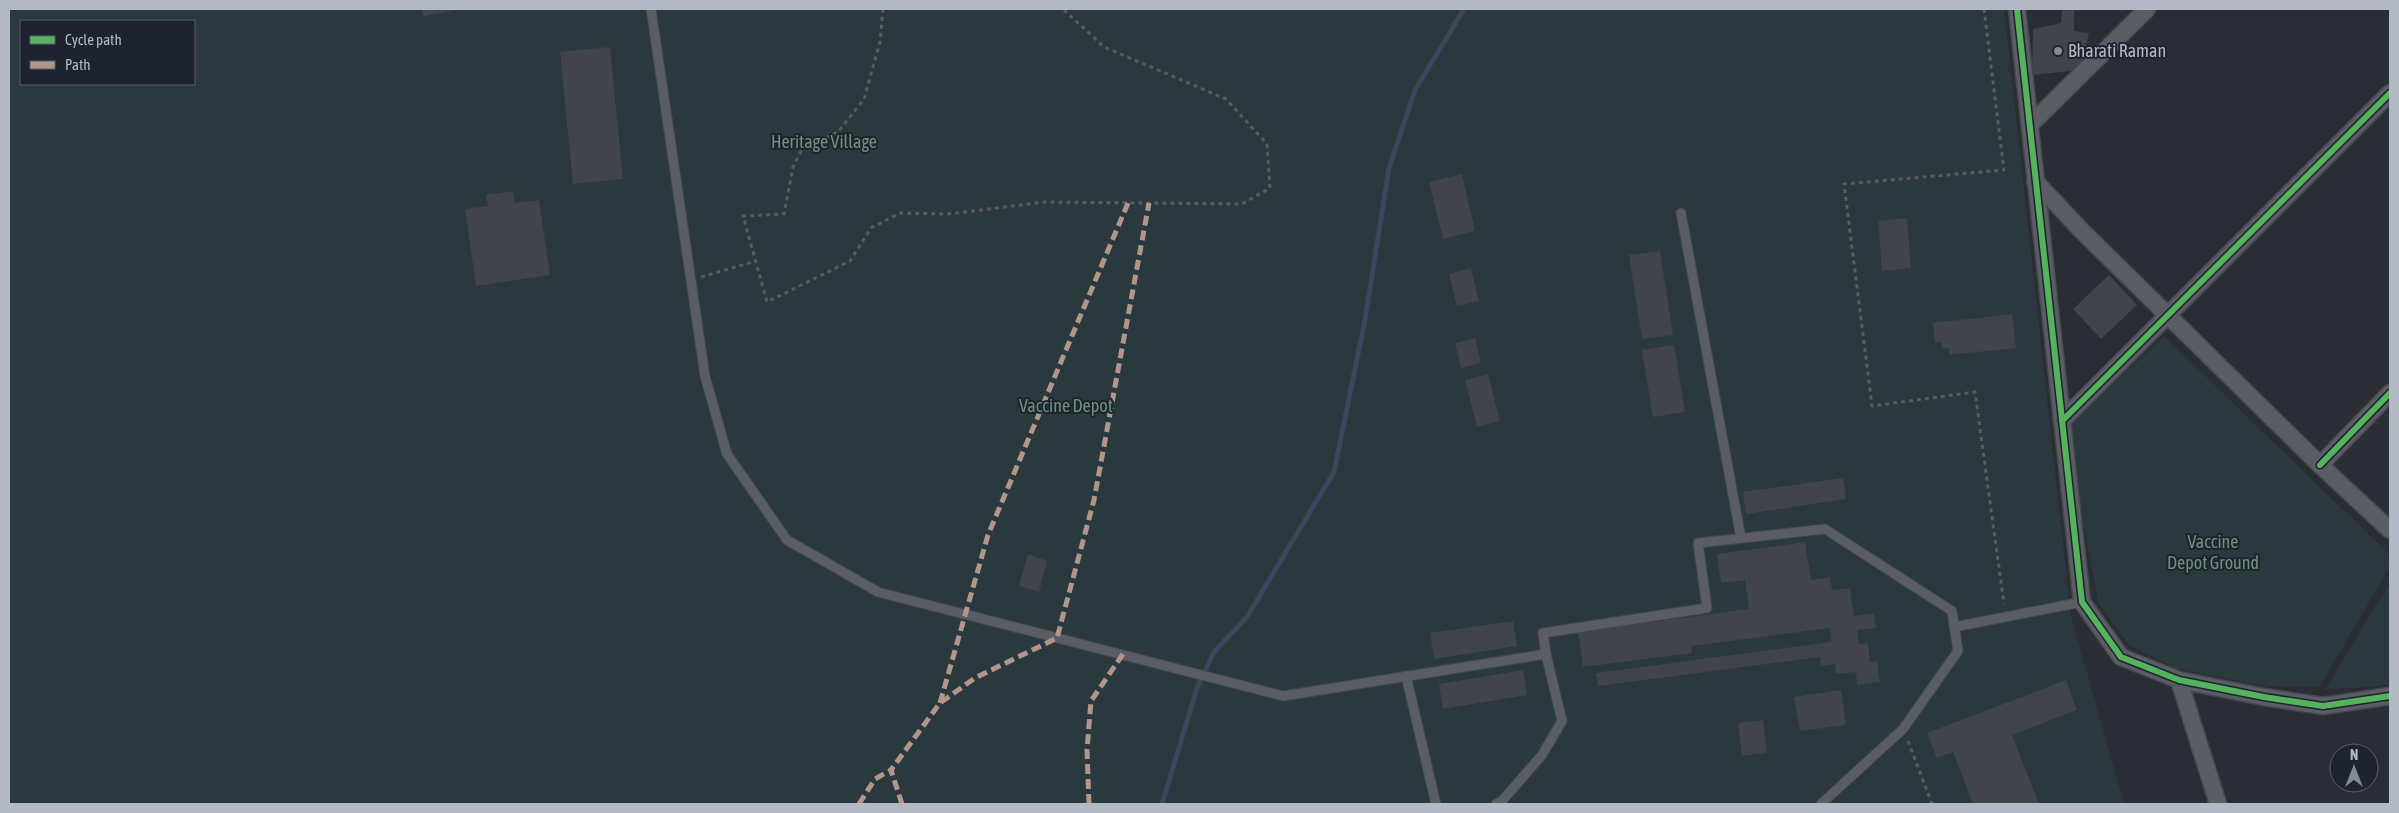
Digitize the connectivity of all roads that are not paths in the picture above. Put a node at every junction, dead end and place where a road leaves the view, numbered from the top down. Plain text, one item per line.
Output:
1 (651, 9) edge
2 (2017, 9) edge
3 (2147, 9) edge
4 (2390, 93) edge
5 (2030, 125) junction
6 (2035, 181) junction
7 (1681, 213) dead end
8 (2169, 316) junction
9 (2390, 393) edge
10 (2062, 421) junction
11 (2320, 465) junction
12 (2390, 530) edge
13 (1740, 538) junction
14 (2082, 602) junction
15 (1954, 627) junction
16 (1546, 654) junction
17 (1406, 676) junction
18 (2179, 680) junction
19 (2390, 696) edge
20 (1436, 804) edge
21 (1496, 804) edge
22 (1821, 804) edge
23 (2218, 804) edge

1 - 17 lane
2 - 5 street
3 - 5 street
4 - 8 street
5 - 6 street
6 - 8 street
6 - 10 street
7 - 13 lane
8 - 10 street
8 - 11 street
9 - 11 street
10 - 14 street
11 - 12 street
13 - 15 lane
13 - 16 lane
14 - 15 lane
14 - 18 street
15 - 22 lane
16 - 17 lane
16 - 21 lane
17 - 20 lane
18 - 19 street
18 - 23 street

